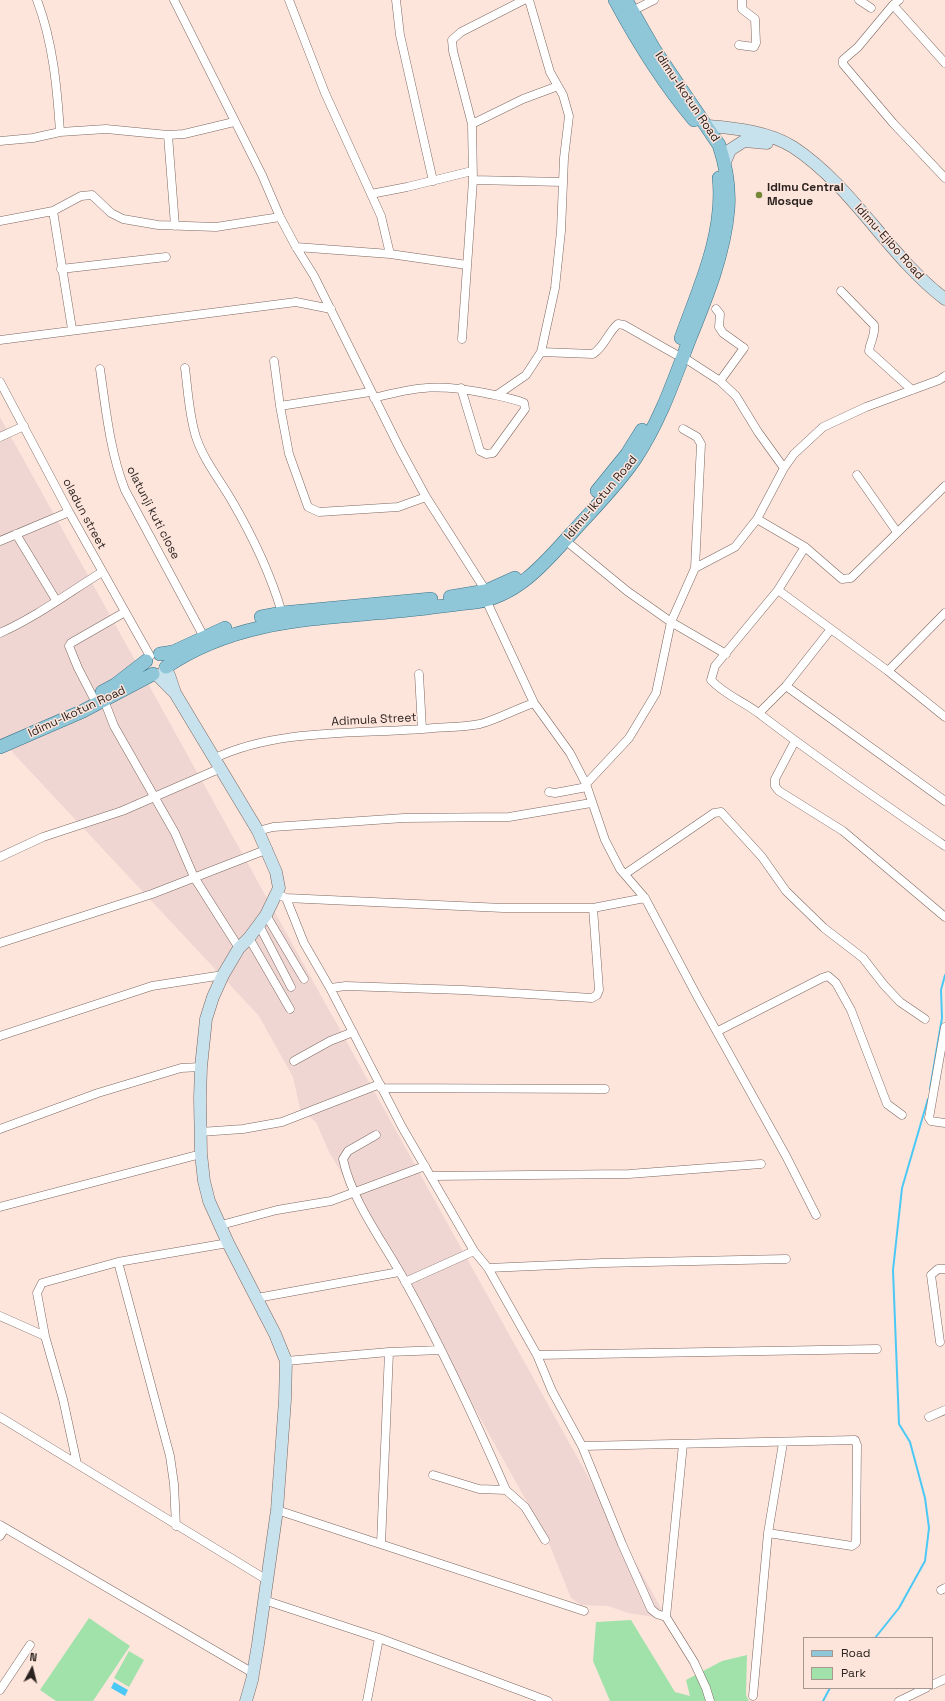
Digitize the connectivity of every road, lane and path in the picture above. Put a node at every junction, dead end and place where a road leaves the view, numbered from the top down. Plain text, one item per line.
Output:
1 (37, 0) edge
2 (174, 0) edge
3 (289, 0) edge
4 (396, 0) edge
5 (524, 0) edge
6 (529, 0) edge
7 (615, 0) edge
8 (654, 0) edge
9 (742, 0) edge
10 (859, 0) edge
11 (896, 2) edge
12 (512, 3) edge
13 (629, 6) edge
14 (871, 8) dead end
15 (739, 45) dead end
16 (945, 63) edge
17 (558, 86) junction
18 (234, 122) junction
19 (472, 124) junction
20 (708, 126) junction
21 (60, 132) junction
22 (168, 135) junction
23 (0, 141) edge
24 (725, 162) junction
25 (472, 171) junction
26 (945, 178) edge
27 (473, 180) junction
28 (433, 181) junction
29 (563, 182) junction
30 (371, 194) junction
31 (53, 211) junction
32 (280, 217) junction
33 (0, 221) edge
34 (175, 226) junction
35 (296, 247) junction
36 (390, 254) junction
37 (166, 257) dead end
38 (467, 264) junction
39 (61, 269) junction
40 (841, 291) dead end
41 (945, 299) edge
42 (716, 309) dead end
43 (945, 309) edge
44 (331, 310) junction
45 (72, 330) junction
46 (462, 339) dead end
47 (0, 340) edge
48 (541, 352) junction
49 (679, 355) junction
50 (274, 362) dead end
51 (185, 368) dead end
52 (100, 370) dead end
53 (945, 376) edge
54 (720, 381) junction
55 (0, 382) edge
56 (461, 388) junction
57 (912, 390) junction
58 (2, 392) edge
59 (372, 395) junction
60 (497, 395) junction
61 (280, 406) junction
62 (24, 426) junction
63 (683, 429) dead end
64 (0, 437) edge
65 (784, 468) junction
66 (857, 475) dead end
67 (945, 486) edge
68 (426, 497) junction
69 (69, 512) junction
70 (756, 519) junction
71 (897, 532) junction
72 (16, 534) junction
73 (565, 540) junction
74 (0, 541) edge
75 (805, 547) junction
76 (695, 568) junction
77 (102, 572) junction
78 (778, 590) junction
79 (486, 596) junction
80 (56, 600) junction
81 (125, 612) junction
82 (282, 612) junction
83 (945, 613) edge
84 (671, 622) junction
85 (831, 629) junction
86 (0, 633) edge
87 (204, 636) junction
88 (726, 654) junction
89 (152, 657) junction
90 (160, 671) junction
91 (888, 671) junction
92 (419, 674) dead end
93 (786, 686) junction
94 (99, 699) junction
95 (534, 703) junction
96 (760, 713) junction
97 (945, 716) edge
98 (422, 729) junction
99 (0, 738) edge
100 (795, 741) junction
101 (0, 747) edge
102 (218, 763) junction
103 (586, 785) junction
104 (549, 792) dead end
105 (154, 796) junction
106 (945, 801) edge
107 (591, 803) junction
108 (258, 831) junction
109 (945, 846) edge
110 (268, 849) junction
111 (0, 857) edge
112 (625, 874) junction
113 (194, 877) junction
114 (282, 896) junction
115 (645, 898) junction
116 (593, 908) junction
117 (266, 915) junction
118 (945, 917) edge
119 (259, 925) junction
120 (249, 938) junction
121 (0, 943) edge
122 (239, 948) junction
123 (222, 974) junction
124 (304, 979) dead end
125 (291, 987) dead end
126 (330, 988) junction
127 (290, 1009) dead end
128 (925, 1019) dead end
129 (945, 1027) edge
130 (718, 1031) junction
131 (353, 1032) junction
132 (0, 1036) edge
133 (294, 1061) dead end
134 (201, 1067) junction
135 (381, 1086) junction
136 (605, 1089) dead end
137 (902, 1115) dead end
138 (945, 1123) edge
139 (0, 1129) edge
140 (200, 1132) junction
141 (376, 1136) dead end
142 (201, 1154) junction
143 (761, 1164) dead end
144 (425, 1166) junction
145 (432, 1176) junction
146 (355, 1193) junction
147 (0, 1207) edge
148 (816, 1215) dead end
149 (221, 1225) junction
150 (228, 1243) junction
151 (474, 1251) junction
152 (786, 1259) dead end
153 (118, 1262) junction
154 (488, 1268) junction
155 (945, 1269) edge
156 (399, 1272) junction
157 (405, 1282) junction
158 (257, 1298) junction
159 (0, 1316) edge
160 (45, 1336) junction
161 (940, 1342) dead end
162 (877, 1349) dead end
163 (441, 1350) junction
164 (389, 1352) junction
165 (536, 1355) junction
166 (286, 1361) junction
167 (945, 1410) edge
168 (0, 1417) edge
169 (929, 1417) dead end
170 (783, 1443) junction
171 (684, 1444) junction
172 (582, 1446) junction
173 (77, 1464) junction
174 (433, 1475) dead end
175 (506, 1490) junction
176 (278, 1510) junction
177 (176, 1526) junction
178 (3, 1527) edge
179 (768, 1533) junction
180 (0, 1536) edge
181 (545, 1540) dead end
182 (381, 1544) junction
183 (267, 1580) junction
184 (264, 1600) junction
185 (584, 1611) dead end
186 (666, 1617) junction
187 (379, 1638) junction
188 (30, 1645) dead end
189 (253, 1673) junction
190 (945, 1679) edge
191 (933, 1685) edge
192 (924, 1689) edge
193 (0, 1690) edge
194 (753, 1696) dead end
195 (246, 1701) edge
196 (367, 1701) edge
197 (548, 1701) edge
198 (710, 1701) edge
199 (899, 1701) edge

1 - 21 street
2 - 18 street
3 - 30 street
4 - 28 street
5 - 12 street
6 - 17 street
7 - 49 main road, Idimu-Ikotun Road
8 - 13 street
9 - 15 street
10 - 14 street
11 - 16 street
11 - 26 street
12 - 19 street
13 - 20 main road, Idimu-Ikotun Road
17 - 19 street
17 - 29 street
18 - 22 street
18 - 32 street
19 - 25 street
20 - 24 main road, Idimu-Ikotun Road
20 - 41 street, Idimu-Ejibo Road
21 - 22 street
21 - 23 street
22 - 34 street
24 - 43 street, Idimu-Ejibo Road
24 - 49 main road, Idimu-Ikotun Road
25 - 27 street
25 - 28 street
27 - 29 street
27 - 38 street
28 - 30 street
29 - 48 street
30 - 36 street
31 - 33 street
31 - 34 street
31 - 39 street
32 - 34 street
32 - 35 street
35 - 36 street
35 - 44 street
36 - 38 street
37 - 39 street
38 - 46 street
39 - 45 street
40 - 57 street
42 - 54 street
44 - 45 street
44 - 59 street
45 - 47 street
48 - 49 street
48 - 60 street
49 - 54 street
49 - 73 main road, Idimu-Ikotun Road
49 - 79 main road, Idimu-Ikotun Road
50 - 61 street
51 - 82 street
52 - 87 street, olatunji kuti close
53 - 57 street
54 - 65 street
55 - 58 street, oladun street
56 - 59 street
56 - 60 street
56 - 60 street
57 - 65 street
58 - 62 street, oladun street
59 - 61 street
59 - 68 street
61 - 68 street
62 - 64 street
62 - 69 street, oladun street
63 - 76 street
65 - 70 street
66 - 71 street
67 - 71 street
68 - 79 street
69 - 72 street
69 - 77 street, oladun street
70 - 75 street
70 - 76 street
71 - 75 street
72 - 74 street
72 - 80 street
73 - 79 main road, Idimu-Ikotun Road
73 - 84 street
75 - 78 street
76 - 84 street
77 - 80 street
77 - 81 street, oladun street
78 - 85 street
78 - 88 street
79 - 82 main road, Idimu-Ikotun Road
79 - 90 main road, Idimu-Ikotun Road
79 - 95 street
80 - 86 street
81 - 89 street, oladun street
81 - 94 street
82 - 87 main road, Idimu-Ikotun Road
83 - 91 street
84 - 88 street
84 - 103 street
85 - 91 street
85 - 93 street
87 - 89 main road, Idimu-Ikotun Road
88 - 96 street
89 - 90 main road
89 - 90 main road
89 - 94 main road, Idimu-Ikotun Road
90 - 94 main road, Idimu-Ikotun Road
90 - 102 street
91 - 97 street
92 - 98 street
93 - 96 street
93 - 106 street
94 - 99 main road
94 - 101 main road, Idimu-Ikotun Road
94 - 105 street
95 - 98 street, Adimula Street
95 - 103 street
96 - 100 street
98 - 102 street, Adimula Street
100 - 109 street
100 - 118 street
102 - 105 street, Adimula Street
102 - 108 street
103 - 104 street
103 - 107 street
105 - 111 street, Adimula Street
105 - 113 street
107 - 108 street
107 - 112 street
108 - 110 street
110 - 113 street
110 - 114 street
112 - 115 street
112 - 128 street
113 - 121 street
113 - 122 street
114 - 116 street
114 - 117 street
114 - 126 street
115 - 116 street
115 - 130 street
116 - 126 street
117 - 119 street
117 - 124 street
119 - 120 street
119 - 125 street
120 - 122 street
120 - 127 street
122 - 123 street
123 - 132 street
123 - 134 street
126 - 131 street
129 - 138 street
130 - 137 street
130 - 148 street
131 - 133 street
131 - 135 street
134 - 139 street
134 - 140 street
135 - 136 street
135 - 140 street
135 - 144 street
140 - 142 street
141 - 146 street
142 - 147 street
142 - 149 street
143 - 145 street
144 - 145 street
144 - 146 street
145 - 151 street
146 - 149 street
146 - 156 street
149 - 150 street
150 - 153 street
150 - 158 street
151 - 154 street
151 - 157 street
152 - 154 street
153 - 160 street
153 - 177 street
154 - 165 street
155 - 161 street
156 - 157 street
156 - 158 street
157 - 163 street
158 - 166 street
159 - 160 street
160 - 173 street
162 - 165 street
163 - 164 street
163 - 175 street
164 - 166 street
164 - 182 street
165 - 172 street
166 - 176 street
167 - 169 street
168 - 173 street
170 - 171 street
170 - 179 street
170 - 179 street
171 - 172 street
171 - 186 street
172 - 186 street
173 - 177 street
174 - 175 street
175 - 181 street
176 - 182 street
176 - 183 street
177 - 183 street
178 - 180 street
178 - 189 street
179 - 194 street
182 - 185 street
183 - 184 street
184 - 187 street
184 - 189 street
186 - 198 street
187 - 196 street
187 - 197 street
188 - 193 street
189 - 195 street
190 - 191 street
192 - 199 street

